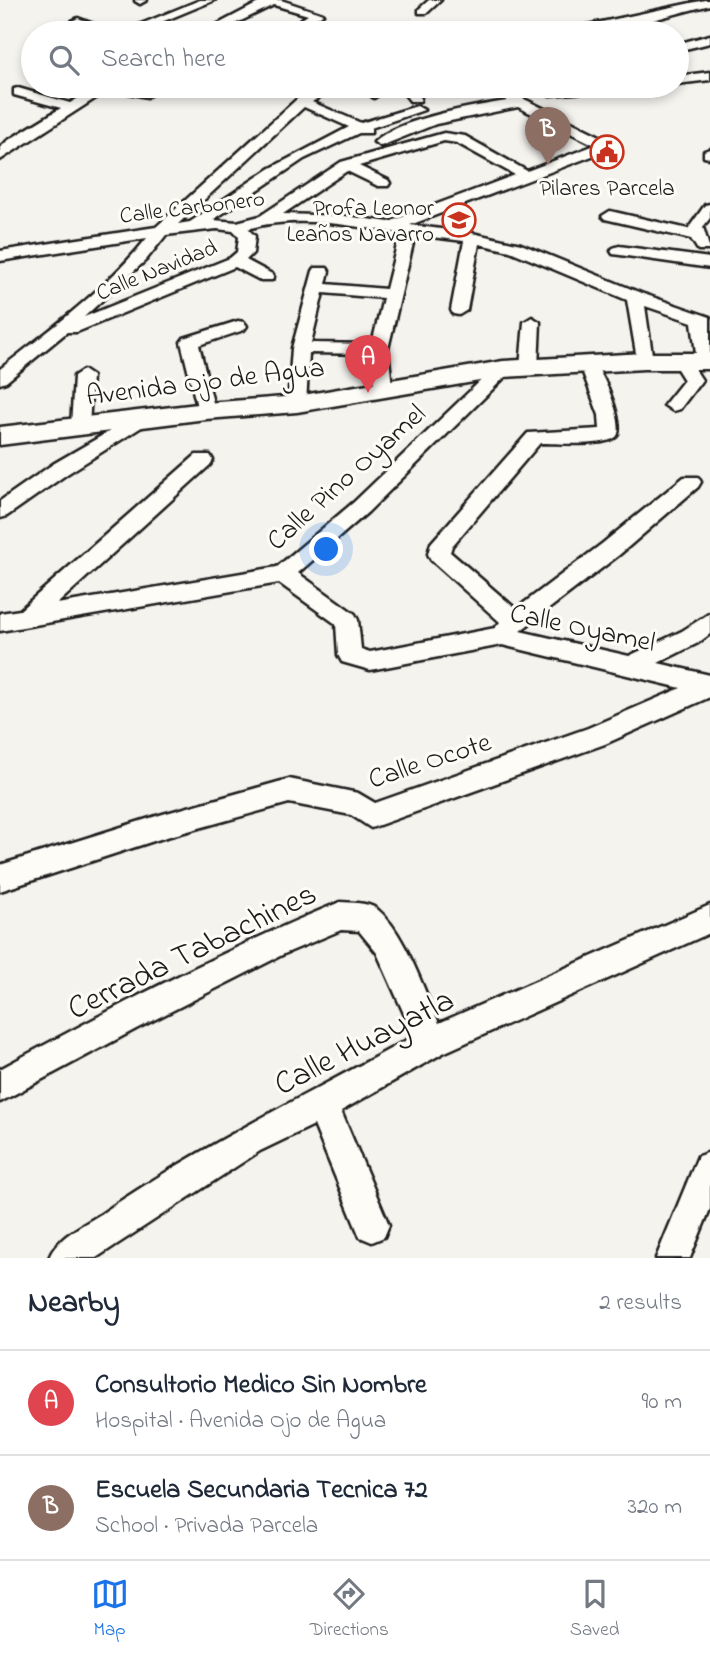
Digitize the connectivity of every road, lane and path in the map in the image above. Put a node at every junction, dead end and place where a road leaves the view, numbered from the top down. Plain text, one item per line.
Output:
1 (210, 0) edge
2 (436, 0) edge
3 (271, 1) edge
4 (710, 2) edge
5 (422, 11) dead end
6 (156, 21) edge
7 (231, 21) edge
8 (305, 21) edge
9 (630, 21) edge
10 (710, 39) edge
11 (689, 45) edge
12 (710, 76) edge
13 (689, 79) edge
14 (18, 92) dead end
15 (21, 93) edge
16 (39, 98) edge
17 (88, 98) edge
18 (309, 98) edge
19 (412, 98) edge
20 (511, 98) edge
21 (302, 102) junction
22 (522, 103) junction
23 (71, 107) junction
24 (356, 127) junction
25 (389, 138) junction
26 (6, 144) edge
27 (603, 147) joint
28 (0, 156) edge
29 (346, 165) junction
30 (528, 177) junction
31 (383, 183) dead end
32 (710, 208) edge
33 (610, 216) dead end
34 (265, 219) junction
35 (194, 226) junction
36 (238, 227) junction
37 (399, 229) junction
38 (160, 232) junction
39 (697, 236) junction
40 (472, 238) junction
41 (619, 251) dead end
42 (0, 256) edge
43 (710, 260) edge
44 (236, 261) junction
45 (267, 277) dead end
46 (392, 294) junction
47 (635, 297) junction
48 (460, 310) dead end
49 (705, 321) edge
50 (532, 322) dead end
51 (238, 326) dead end
52 (54, 335) junction
53 (301, 348) junction
54 (379, 349) junction
55 (644, 361) junction
56 (699, 361) edge
57 (589, 365) junction
58 (529, 368) junction
59 (503, 369) junction
60 (83, 376) dead end
61 (0, 378) edge
62 (383, 387) junction
63 (297, 404) junction
64 (673, 405) dead end
65 (206, 411) junction
66 (141, 419) junction
67 (80, 427) junction
68 (0, 436) edge
69 (202, 460) dead end
70 (691, 482) dead end
71 (0, 510) edge
72 (283, 574) junction
73 (26, 619) junction
74 (0, 622) edge
75 (710, 622) edge
76 (508, 629) junction
77 (631, 666) junction
78 (710, 685) edge
79 (0, 878) edge
80 (710, 919) edge
81 (432, 1042) junction
82 (0, 1086) edge
83 (322, 1104) junction
84 (710, 1168) edge
85 (372, 1225) dead end
86 (66, 1258) edge
87 (673, 1258) edge

1 - 6 street
2 - 5 street
3 - 7 street
3 - 8 street
4 - 9 street
10 - 11 street
12 - 13 street
14 - 15 street
16 - 23 street
17 - 23 street
18 - 21 street
19 - 24 street
20 - 22 street
21 - 24 street
21 - 38 street
22 - 25 street
22 - 27 street
23 - 26 street
24 - 25 street
24 - 35 street
25 - 29 street
26 - 28 street
27 - 30 street
29 - 30 street
29 - 31 street
29 - 34 street
30 - 37 street
32 - 39 street
33 - 39 street
34 - 36 street, Calle Carbonero
34 - 37 street, Calle Carbonero
35 - 36 street, Calle Carbonero
35 - 38 street, Calle Carbonero
36 - 44 street, Calle Navidad
37 - 40 street, Calle Carbonero
37 - 46 street
38 - 42 street, Calle Carbonero
38 - 52 street
39 - 43 street
40 - 47 street, Calle Carbonero
40 - 48 street
41 - 43 street
44 - 45 street
44 - 52 street, Calle Navidad
46 - 53 street
46 - 54 street
47 - 49 street, Calle Carbonero
47 - 55 street
49 - 56 street
50 - 58 street
51 - 65 street
52 - 61 street
53 - 54 street
53 - 63 street
54 - 62 street
55 - 56 street, Avenida Ojo de Agua
55 - 57 street, Avenida Ojo de Agua
56 - 64 street
57 - 58 street, Avenida Ojo de Agua
57 - 76 street
58 - 59 street, Avenida Ojo de Agua
59 - 62 street, Avenida Ojo de Agua
59 - 72 street, Calle Pino Oyamel
60 - 67 street
62 - 63 street, Avenida Ojo de Agua
63 - 65 street, Avenida Ojo de Agua
65 - 66 street, Avenida Ojo de Agua
66 - 67 street, Avenida Ojo de Agua
66 - 71 street
67 - 68 street, Avenida Ojo de Agua
69 - 73 street
70 - 76 street
72 - 73 street, Calle Pino Oyamel
72 - 76 street, Calle Oyamel
73 - 74 street, Calle Pino Oyamel
75 - 77 street
76 - 77 street, Calle Oyamel
77 - 78 street, Calle Oyamel
78 - 79 street, Calle Ocote
80 - 81 street, Calle Huayatla
81 - 82 street, Cerrada Tabachines
81 - 83 street, Calle Huayatla
83 - 85 street
83 - 86 street, Calle Huayatla
84 - 87 street

